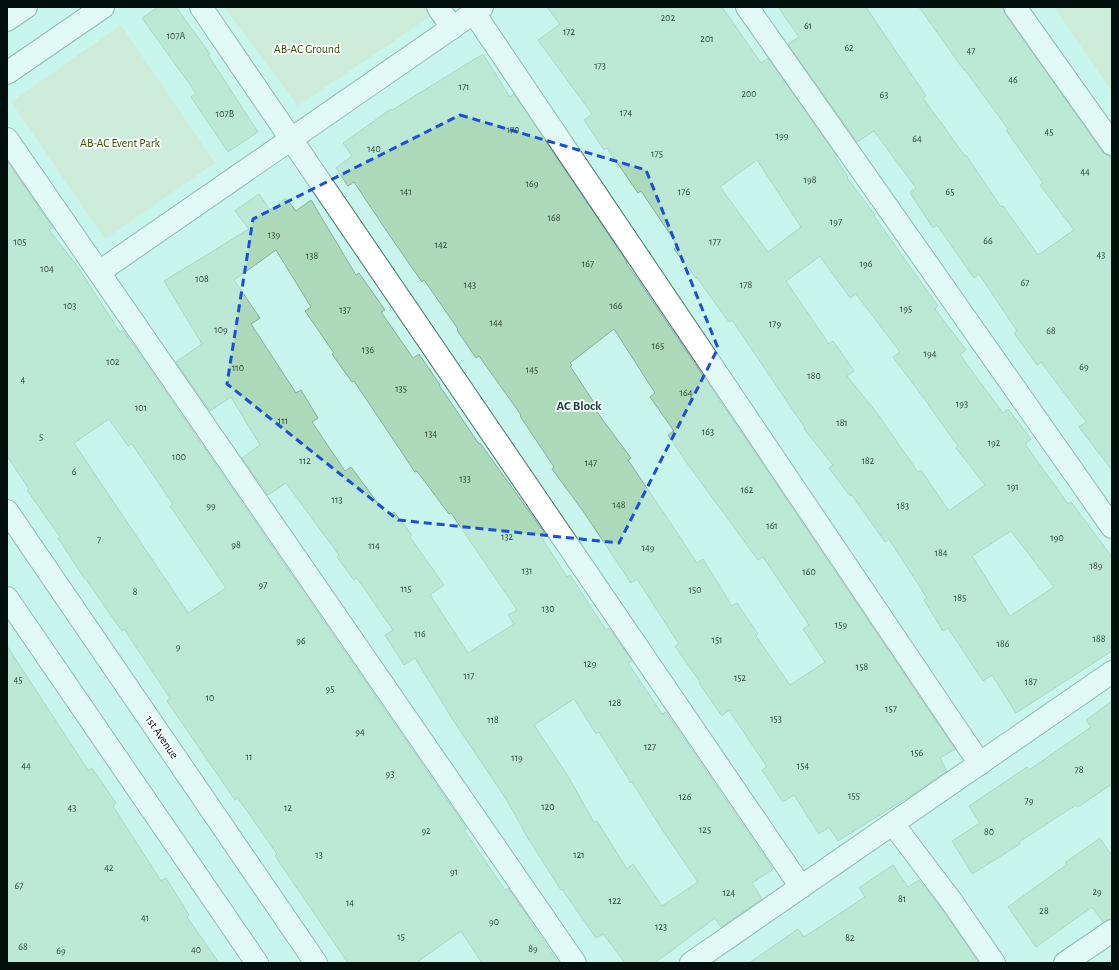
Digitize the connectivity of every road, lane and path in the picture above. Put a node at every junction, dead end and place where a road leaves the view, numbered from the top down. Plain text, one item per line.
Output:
1 (26, 7) edge
2 (103, 7) edge
3 (201, 7) edge
4 (438, 7) edge
5 (747, 7) edge
6 (1015, 7) edge
7 (478, 10) edge
8 (7, 20) edge
9 (452, 28) junction
10 (7, 73) edge
11 (7, 139) edge
12 (291, 139) junction
13 (1112, 144) edge
14 (99, 272) junction
15 (7, 511) edge
16 (1112, 527) edge
17 (7, 598) edge
18 (1112, 672) edge
19 (980, 764) junction
20 (893, 824) junction
21 (801, 887) junction
22 (1112, 931) edge
23 (309, 961) edge
24 (257, 963) edge
25 (575, 963) edge
26 (691, 963) edge
27 (994, 963) edge
28 (1065, 963) edge

1 - 8 street
2 - 10 street
3 - 12 street
4 - 9 street
5 - 16 street
6 - 13 street
7 - 9 street
7 - 19 street
9 - 12 street
11 - 14 street
12 - 14 street
12 - 21 street
14 - 25 street
15 - 23 street, 1st Avenue
17 - 24 street
18 - 19 street
19 - 20 street
20 - 21 street
20 - 27 street
21 - 26 street
22 - 28 street

